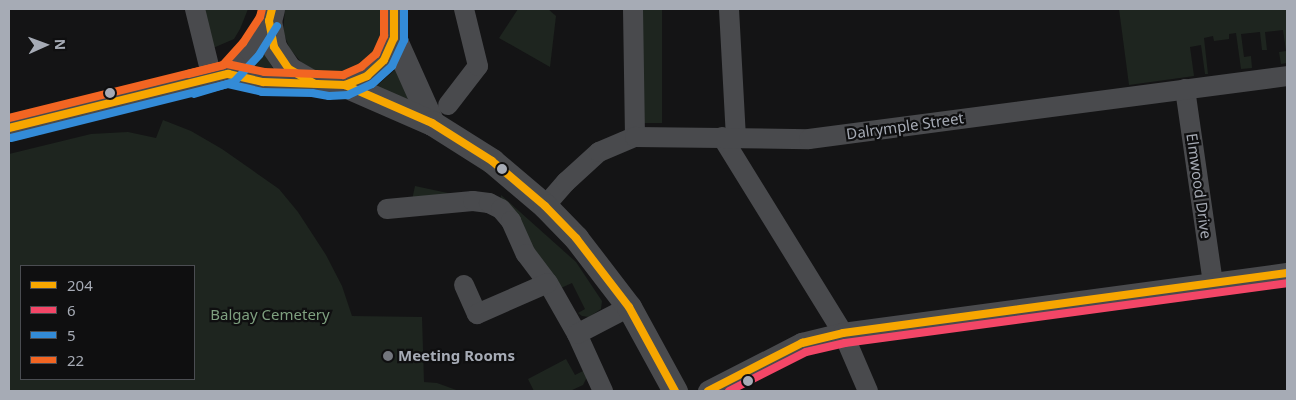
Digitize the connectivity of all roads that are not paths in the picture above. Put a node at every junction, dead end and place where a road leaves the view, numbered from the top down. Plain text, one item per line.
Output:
1 (195, 9) edge
2 (394, 9) edge
3 (464, 9) edge
4 (633, 9) edge
5 (729, 9) edge
6 (271, 15) edge
7 (394, 38) junction
8 (220, 76) junction
9 (1287, 76) edge
10 (313, 83) junction
11 (345, 85) junction
12 (1185, 89) junction
13 (448, 105) dead end
14 (432, 123) junction
15 (9, 128) edge
16 (729, 137) junction
17 (635, 138) junction
18 (544, 206) junction
19 (387, 209) dead end
20 (1287, 273) edge
21 (548, 283) junction
22 (1213, 283) junction
23 (464, 285) dead end
24 (629, 307) junction
25 (843, 333) junction
26 (577, 334) junction
27 (597, 389) edge
28 (675, 391) edge
29 (708, 391) edge
30 (868, 391) edge

1 - 8 street
2 - 7 street
3 - 13 street
4 - 17 street
5 - 16 street
6 - 8 street
6 - 10 street
7 - 11 street
7 - 14 street
8 - 10 street
8 - 15 street
9 - 12 street, Dalrymple Street
10 - 11 street
11 - 14 street
12 - 16 street, Dalrymple Street
12 - 22 street, Elmwood Drive
14 - 18 street
16 - 17 street, Dalrymple Street
16 - 25 street
17 - 18 street, Dalrymple Street
18 - 24 street
19 - 21 street
20 - 22 street
21 - 23 street
21 - 26 street
22 - 25 street
24 - 26 street
24 - 28 street
25 - 29 street
25 - 30 street
26 - 27 street

